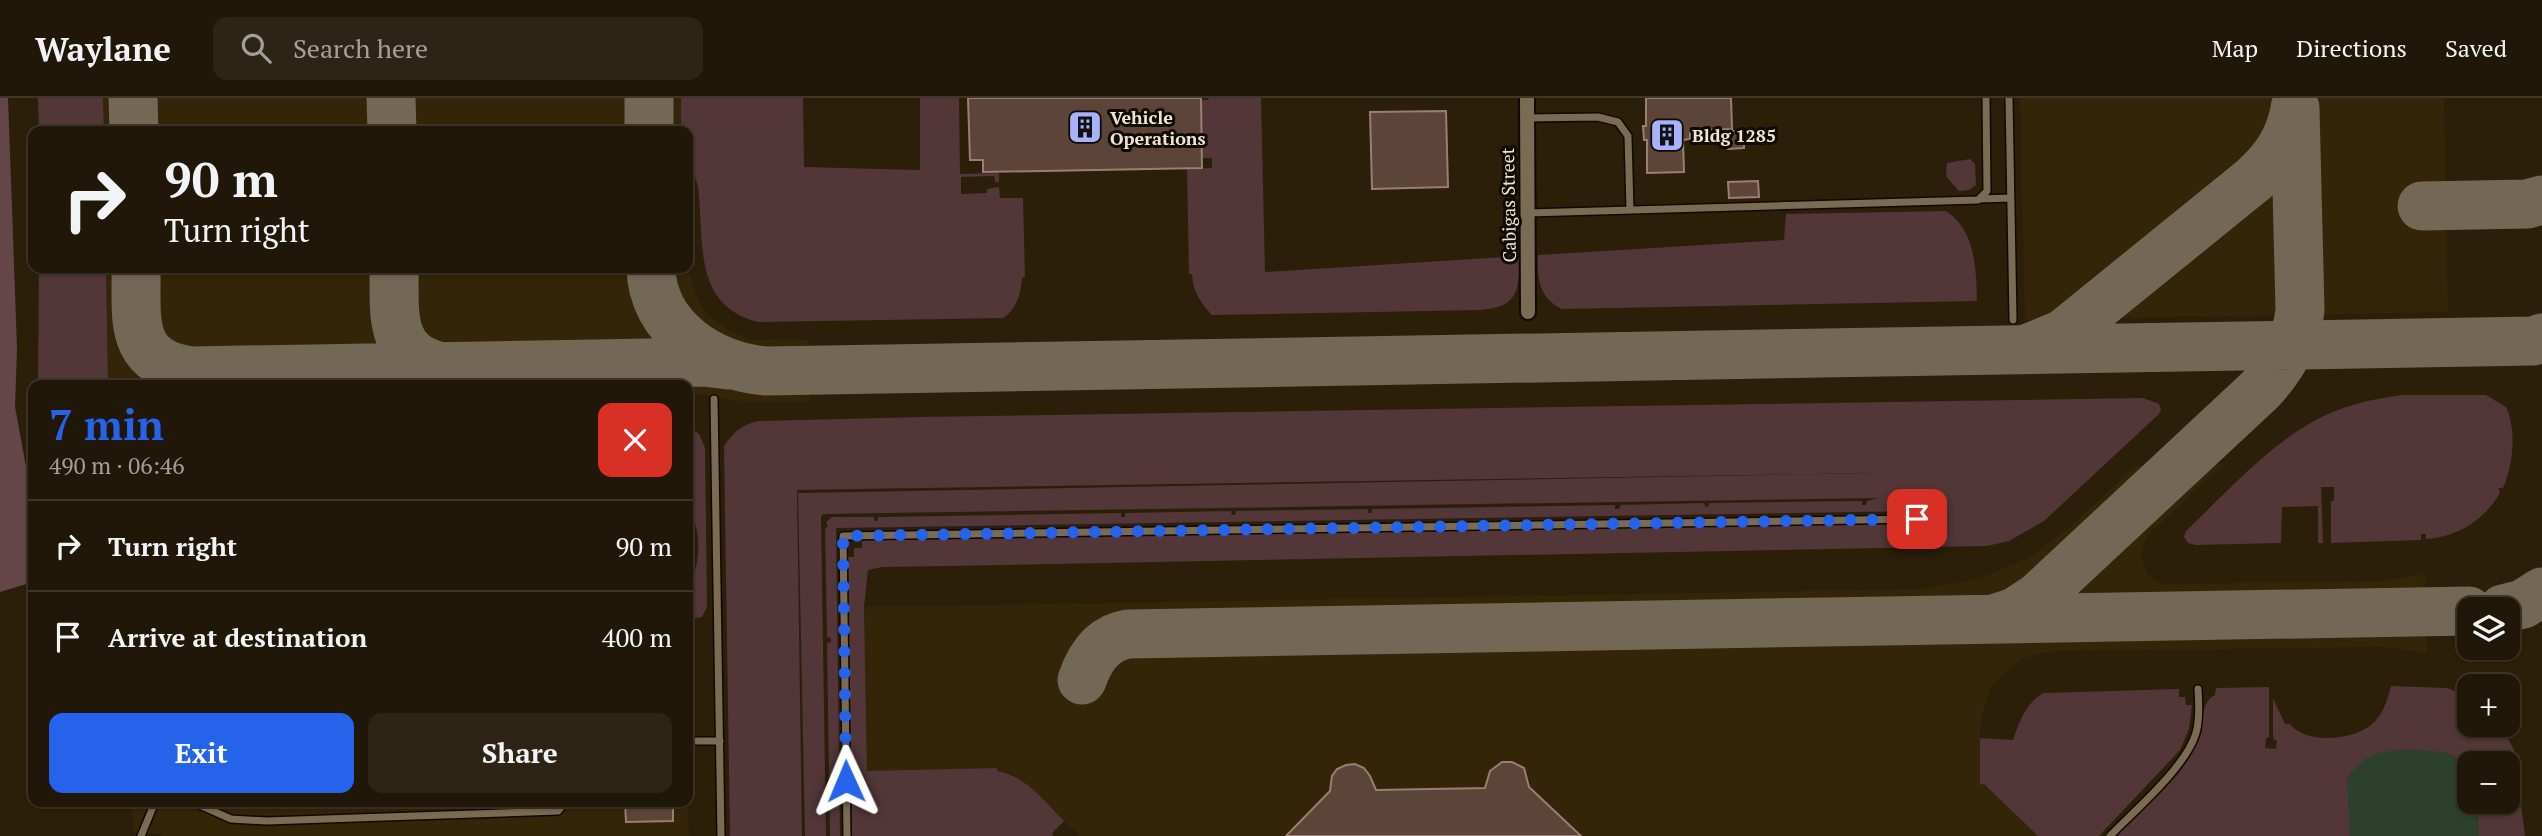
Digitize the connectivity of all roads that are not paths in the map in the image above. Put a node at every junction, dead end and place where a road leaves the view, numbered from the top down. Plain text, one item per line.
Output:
1 (1527, 98) edge
2 (1986, 98) edge
3 (2009, 98) edge
4 (1527, 118) junction
5 (2011, 198) junction
6 (1978, 200) junction
7 (1630, 210) junction
8 (1528, 213) junction
9 (1528, 312) dead end
10 (2013, 320) dead end
11 (714, 398) dead end
12 (1917, 519) dead end
13 (2198, 689) dead end
14 (693, 741) edge
15 (720, 741) junction
16 (153, 807) edge
17 (204, 807) edge
18 (561, 807) edge
19 (141, 836) edge
20 (721, 836) edge
21 (847, 836) edge
22 (2110, 836) edge

1 - 4 street, Cabigas Street
2 - 6 lane
3 - 5 lane
4 - 7 lane
4 - 8 street, Cabigas Street
5 - 6 lane
5 - 10 lane
6 - 7 lane
7 - 8 lane
8 - 9 street, Cabigas Street
11 - 15 lane
12 - 21 lane
13 - 22 lane
14 - 15 lane
15 - 20 lane
16 - 19 lane
17 - 18 lane

